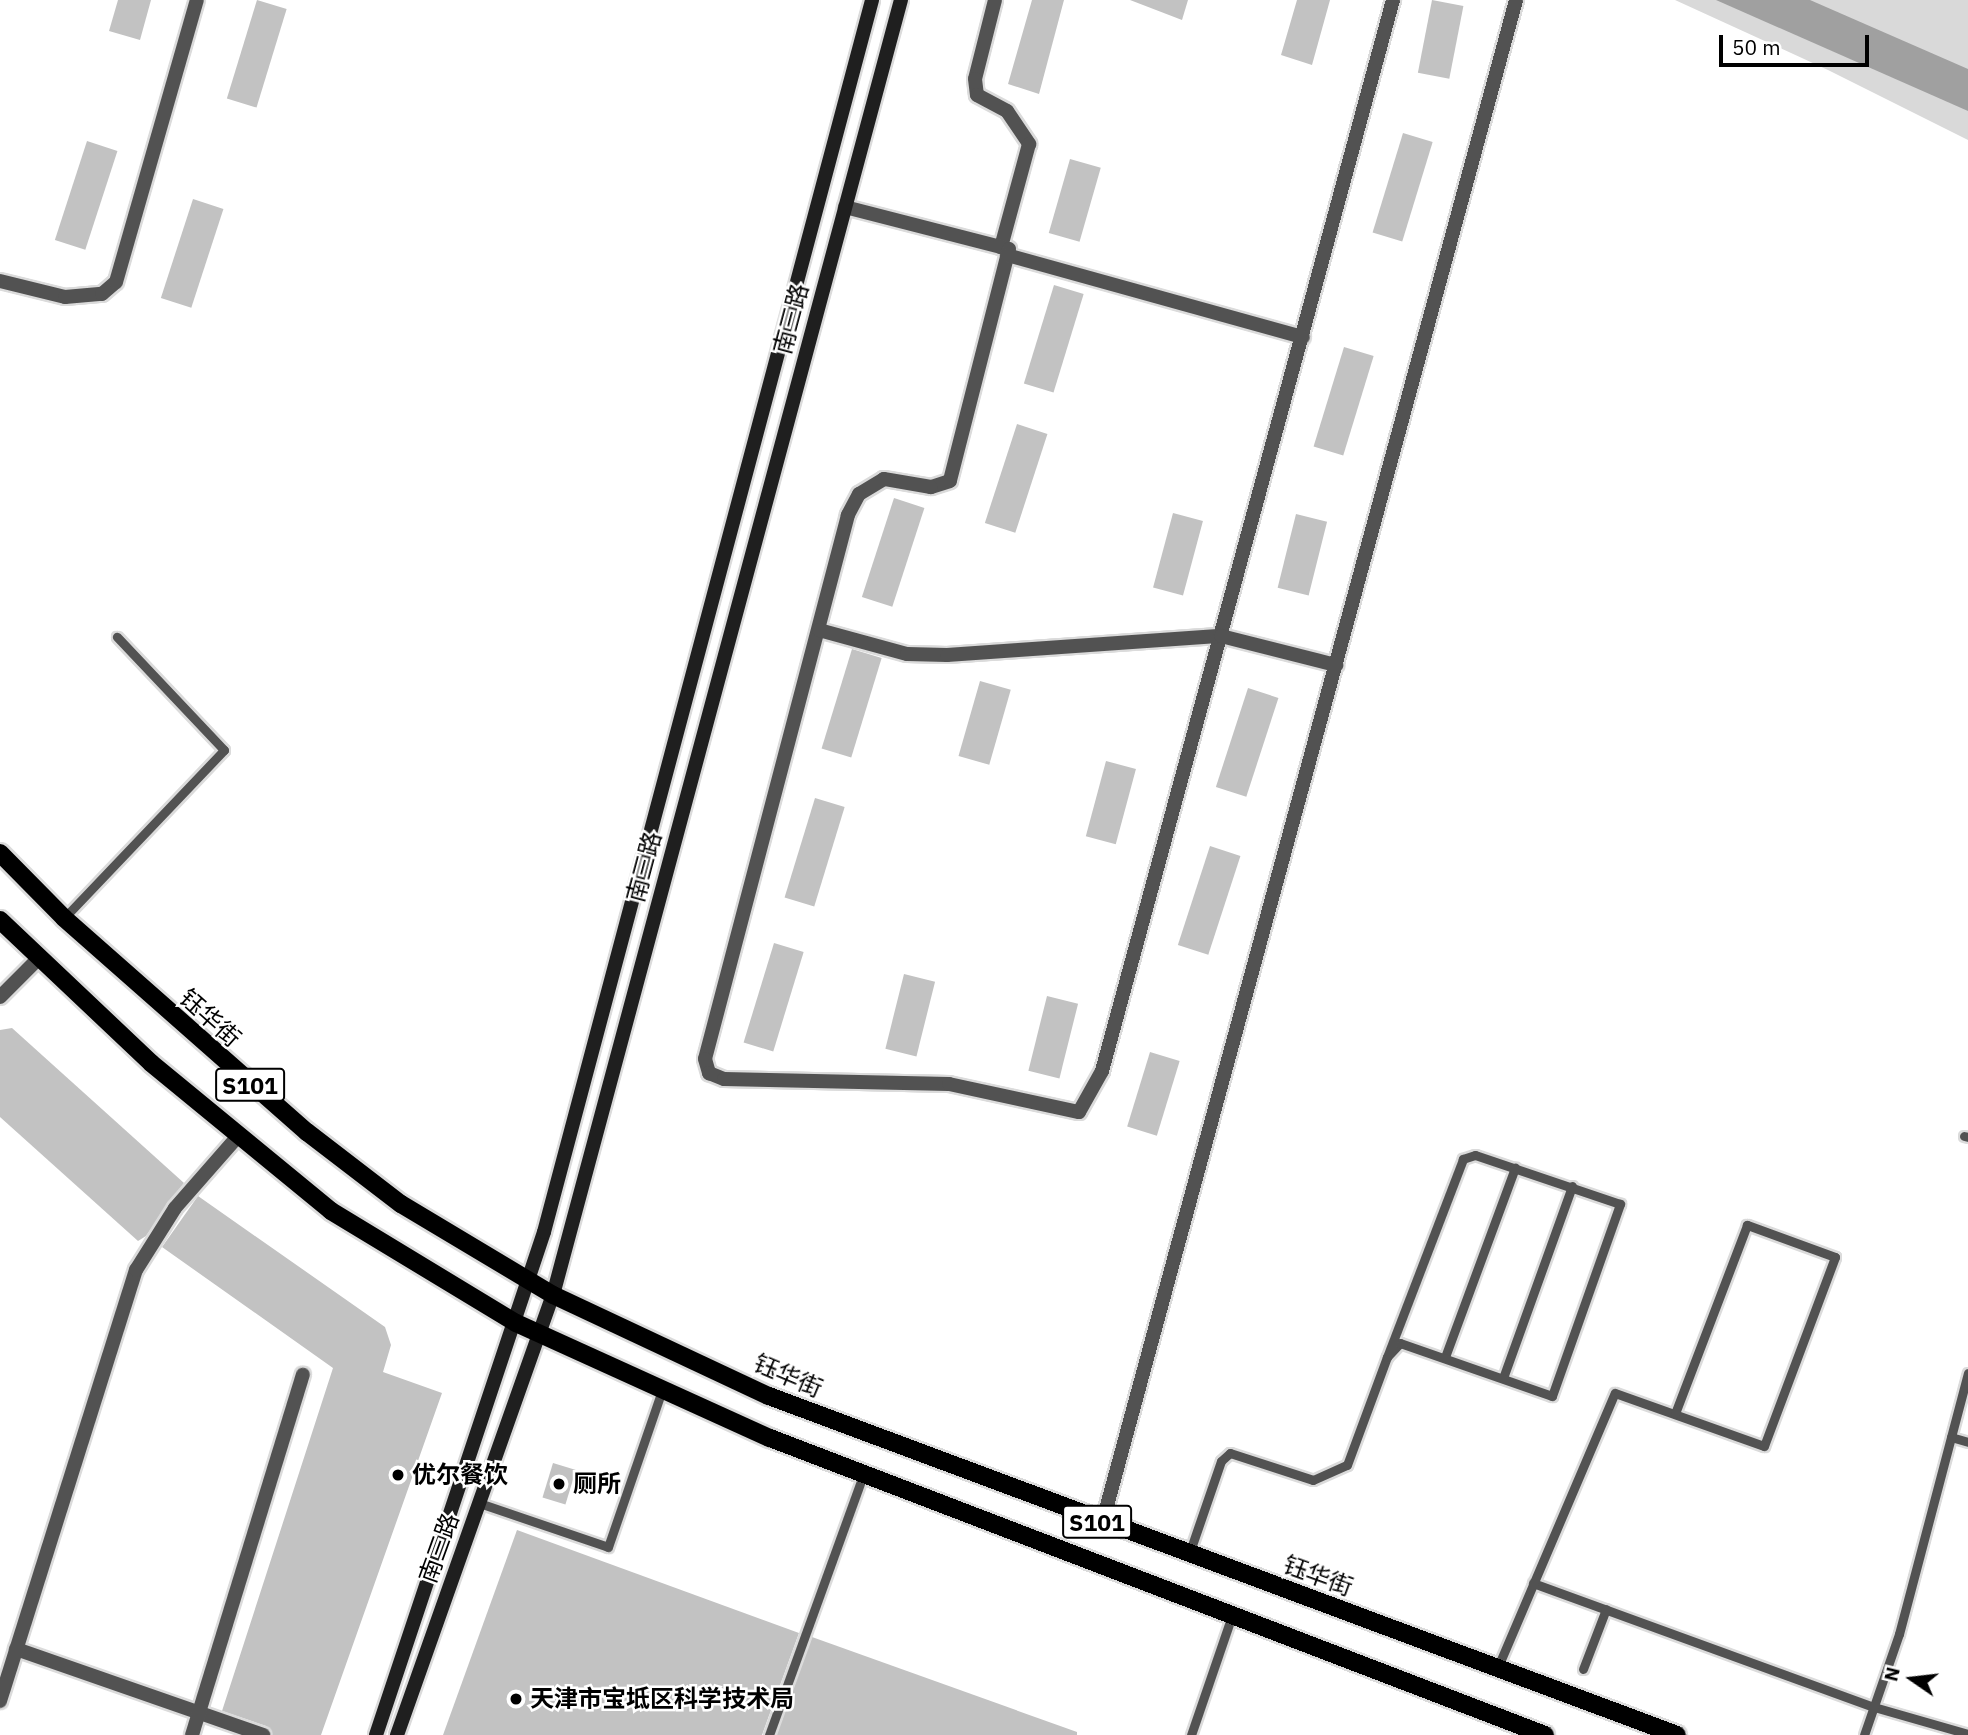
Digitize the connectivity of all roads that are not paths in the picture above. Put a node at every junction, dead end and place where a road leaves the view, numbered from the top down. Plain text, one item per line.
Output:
1 (197, 0) edge
2 (872, 0) edge
3 (901, 0) edge
4 (995, 0) edge
5 (1393, 0) edge
6 (1516, 0) edge
7 (845, 206) junction
8 (1004, 251) junction
9 (0, 281) edge
10 (1303, 337) junction
11 (819, 630) junction
12 (1221, 636) junction
13 (117, 637) dead end
14 (1336, 666) junction
15 (0, 853) edge
16 (64, 918) junction
17 (0, 920) edge
18 (38, 959) junction
19 (0, 997) edge
20 (238, 1136) junction
21 (1515, 1168) junction
22 (1572, 1186) junction
23 (529, 1282) junction
24 (553, 1295) junction
25 (516, 1324) junction
26 (539, 1335) junction
27 (1387, 1357) junction
28 (1445, 1357) junction
29 (1968, 1373) edge
30 (303, 1376) dead end
31 (1503, 1378) junction
32 (661, 1393) junction
33 (1675, 1414) junction
34 (1951, 1437) junction
35 (1968, 1441) edge
36 (863, 1475) junction
37 (479, 1503) junction
38 (1102, 1524) junction
39 (1189, 1554) junction
40 (1533, 1583) junction
41 (1606, 1609) junction
42 (1231, 1618) junction
43 (16, 1649) junction
44 (1497, 1669) junction
45 (1583, 1669) dead end
46 (0, 1701) edge
47 (1874, 1707) junction
48 (199, 1713) junction
49 (1968, 1734) edge
50 (192, 1735) edge
51 (263, 1735) edge
52 (376, 1735) edge
53 (397, 1735) edge
54 (769, 1735) edge
55 (1191, 1735) edge
56 (1545, 1735) edge
57 (1677, 1735) edge
58 (1864, 1735) edge

1 - 9 street
2 - 23 street, 南三路
3 - 7 street, 南三路
4 - 8 street
5 - 10 street
6 - 14 street
7 - 8 street
7 - 24 street, 南三路
8 - 10 street
8 - 11 street
10 - 12 street
11 - 12 street
11 - 12 street
12 - 14 street
13 - 16 lane
14 - 38 street
15 - 16 main road, 钰华街 / S101
16 - 23 main road, 钰华街 / S101
17 - 18 main road, S101
18 - 19 street
18 - 20 main road, S101
20 - 25 main road, S101
20 - 43 street
21 - 22 lane
21 - 27 lane
21 - 28 lane
22 - 31 lane
22 - 31 lane
23 - 24 main road, 钰华街 / S101
23 - 25 street, 南三路
24 - 26 street, 南三路
24 - 38 main road, 钰华街 / S101
25 - 26 main road, S101
25 - 52 street, 南三路
26 - 32 main road, S101
26 - 37 street, 南三路
27 - 28 lane
27 - 39 lane
28 - 31 lane
29 - 34 lane
30 - 48 street
32 - 36 main road, S101
32 - 37 lane
33 - 33 lane
33 - 40 lane
34 - 35 lane
34 - 47 lane
36 - 42 main road, S101
36 - 54 lane
37 - 53 street, 南三路
38 - 39 main road, 钰华街 / S101
39 - 44 main road, 钰华街 / S101
40 - 41 lane
40 - 44 lane
41 - 45 lane
41 - 47 lane
42 - 55 lane
42 - 56 main road, S101
43 - 46 street
43 - 48 street
44 - 57 main road, 钰华街 / S101
47 - 49 lane
47 - 58 lane
48 - 50 street
48 - 51 street

